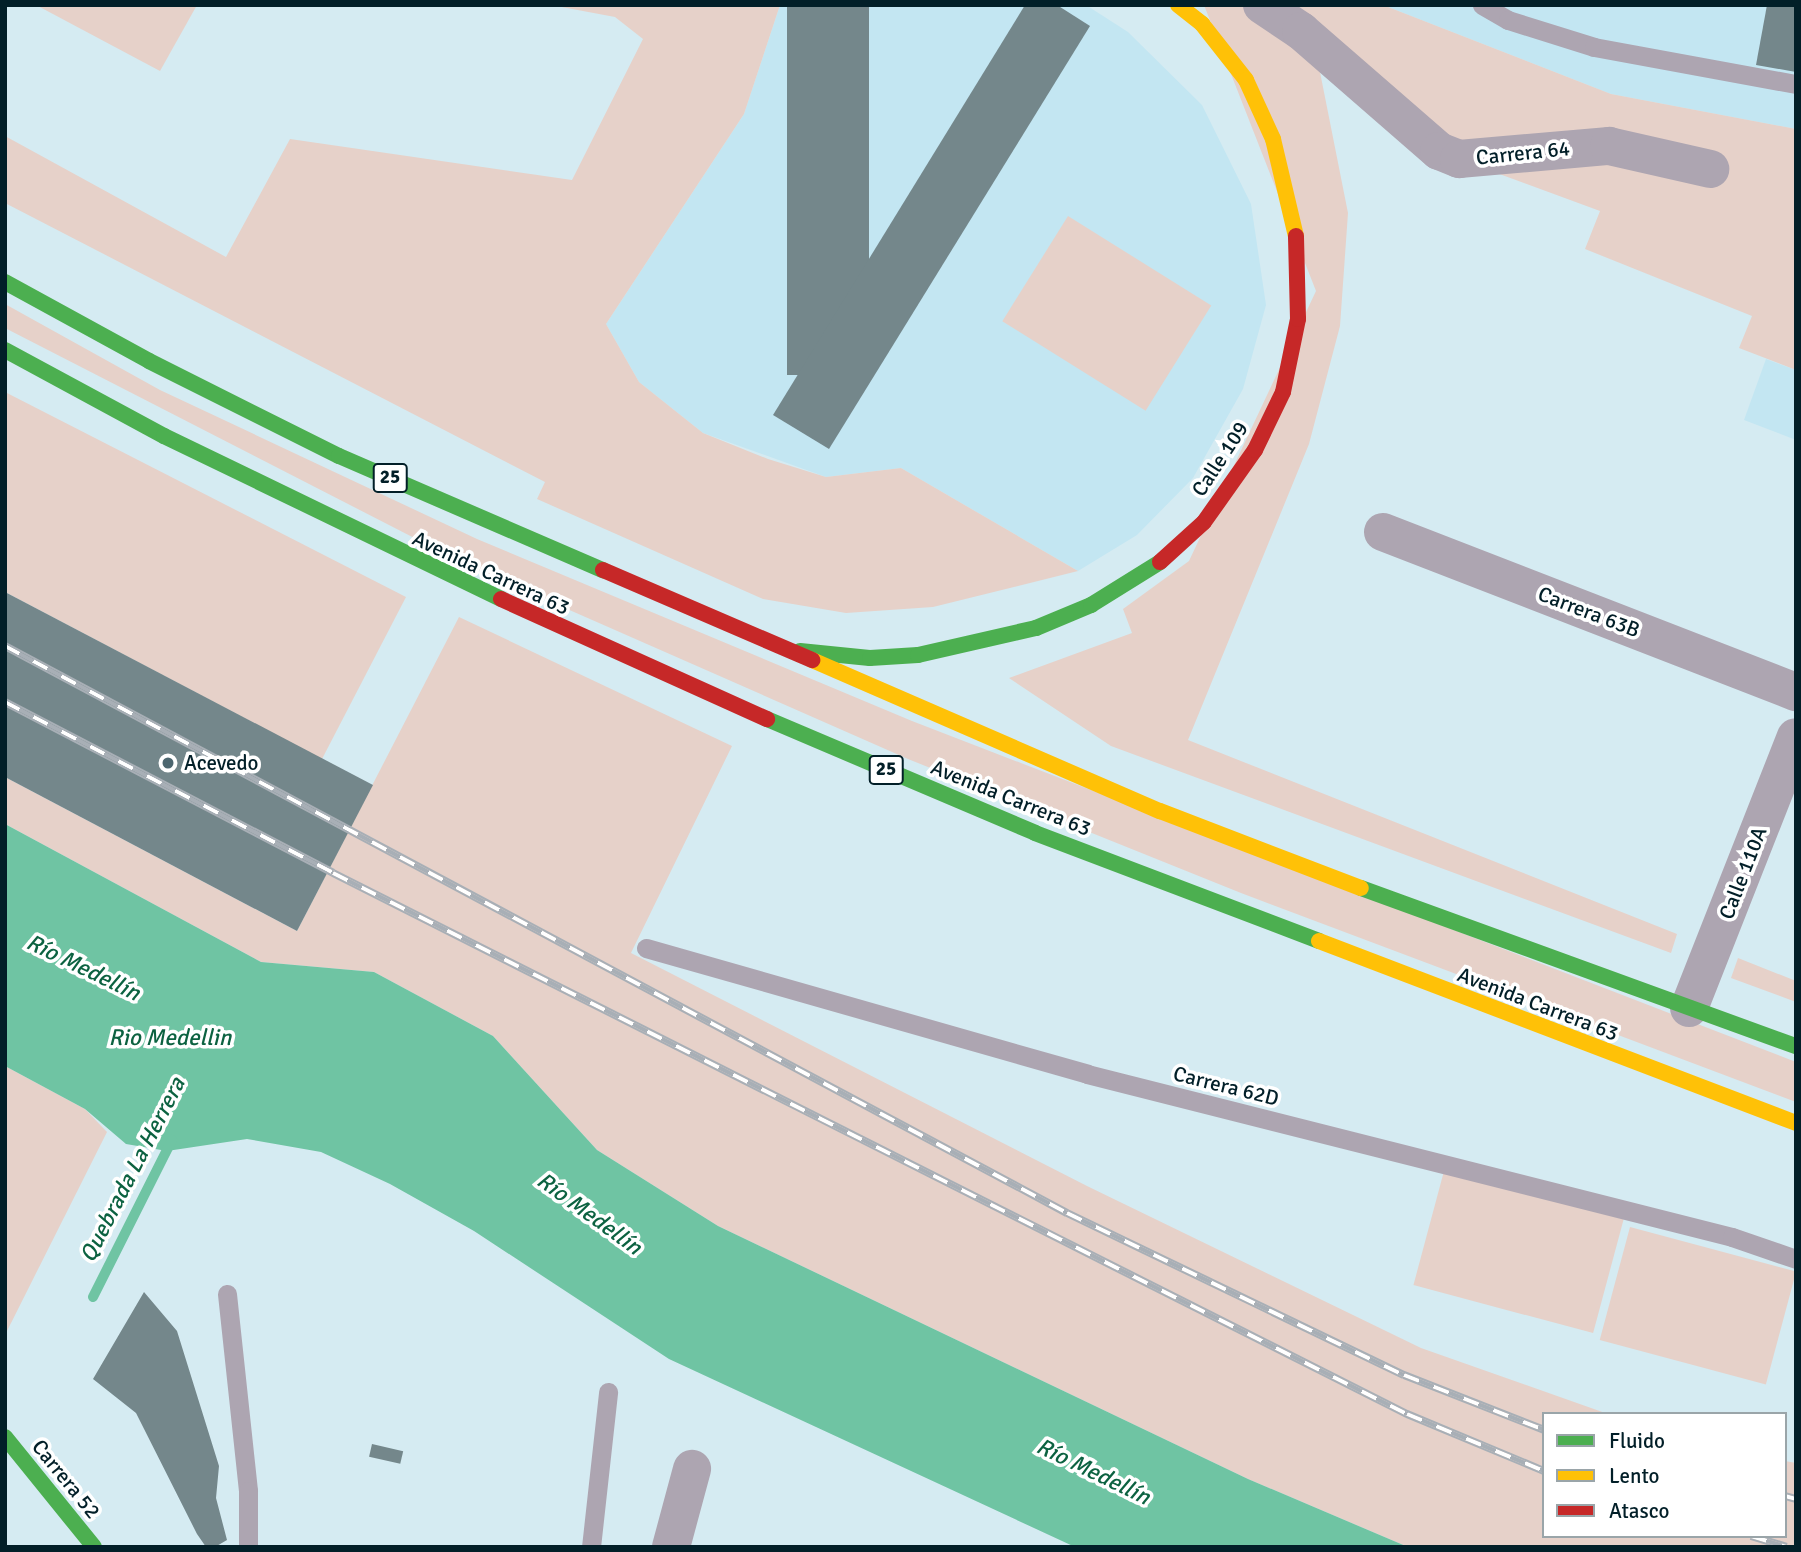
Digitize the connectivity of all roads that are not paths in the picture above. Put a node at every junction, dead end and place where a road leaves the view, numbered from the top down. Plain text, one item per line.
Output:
1 (1178, 5) edge
2 (1262, 5) edge
3 (1482, 5) edge
4 (1507, 12) edge
5 (1796, 84) edge
6 (1710, 169) dead end
7 (5, 282) edge
8 (5, 351) edge
9 (1383, 532) dead end
10 (786, 649) junction
11 (1796, 692) edge
12 (1796, 737) edge
13 (646, 948) dead end
14 (1689, 1008) junction
15 (1796, 1046) edge
16 (1796, 1123) edge
17 (1796, 1259) edge
18 (227, 1294) dead end
19 (608, 1392) dead end
20 (5, 1437) edge
21 (692, 1469) dead end
22 (94, 1547) edge
23 (248, 1547) edge
24 (591, 1547) edge
25 (671, 1547) edge

1 - 10 main road, Calle 109
2 - 6 street, Carrera 64
3 - 4 lane
4 - 5 lane
7 - 10 main road, 25
8 - 16 main road, Avenida Carrera 63 / 25
9 - 11 street, Carrera 63B
10 - 14 main road, 25
12 - 14 street, Calle 110A
13 - 17 lane, Carrera 62D
14 - 15 main road, 25
18 - 23 lane
19 - 24 lane
20 - 22 main road, Carrera 52
21 - 25 street

